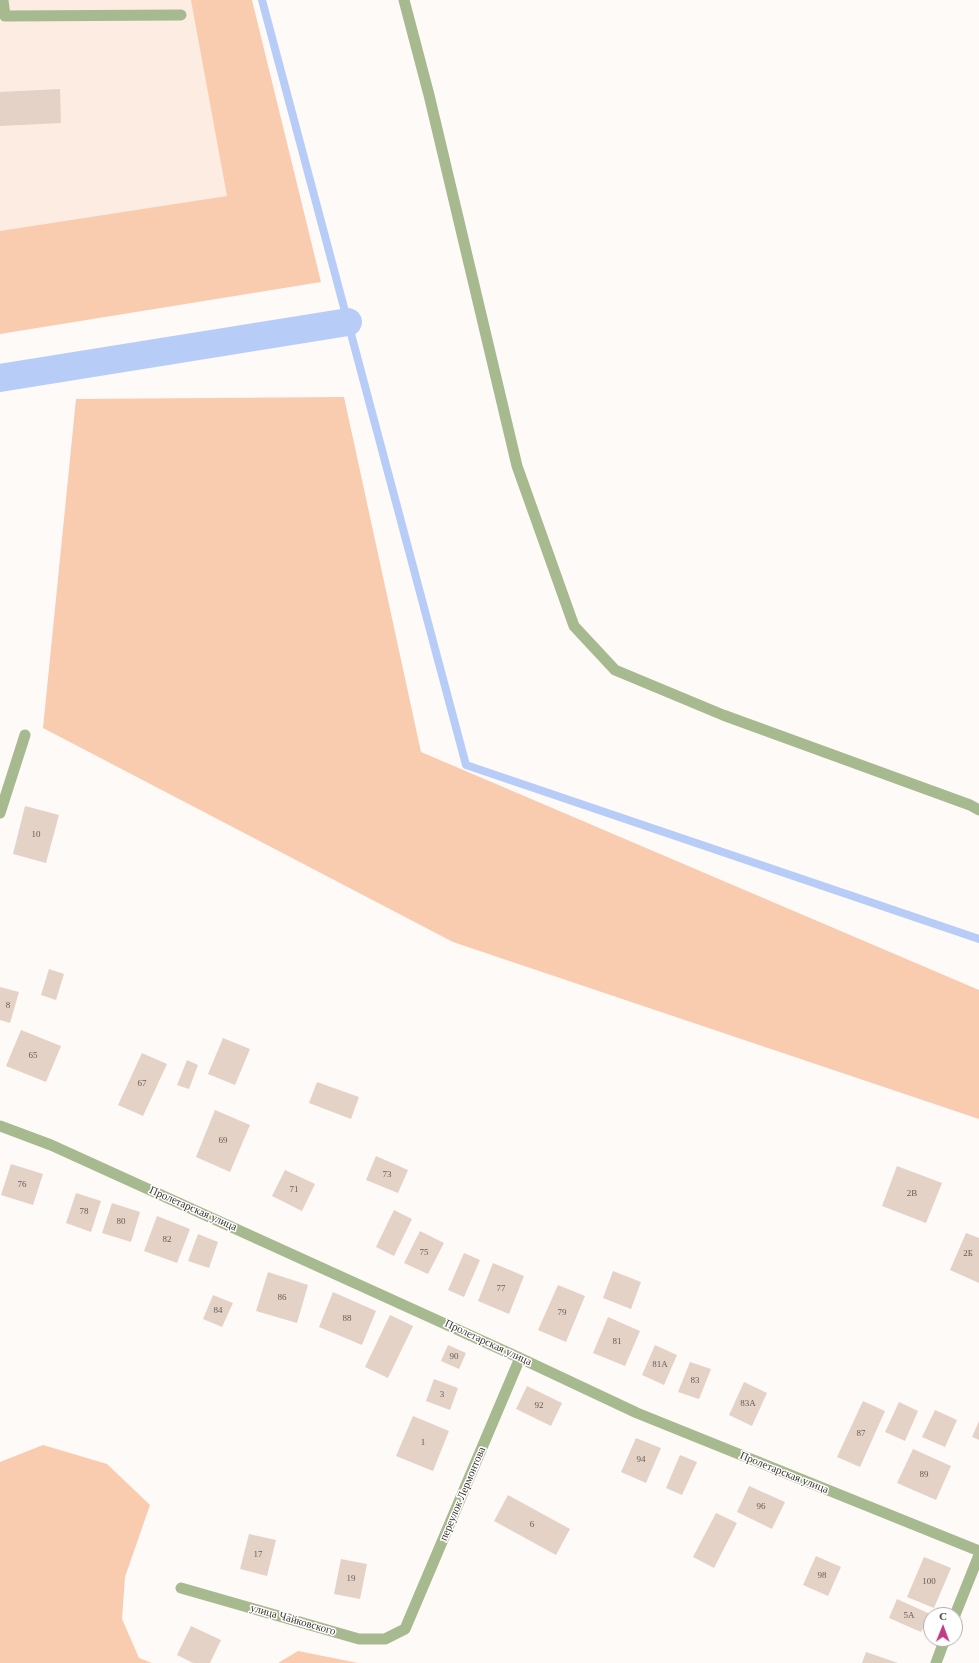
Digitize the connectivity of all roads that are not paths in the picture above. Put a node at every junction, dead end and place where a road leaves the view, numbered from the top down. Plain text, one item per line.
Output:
1 (3, 0) edge
2 (404, 0) edge
3 (181, 15) dead end
4 (2, 16) edge
5 (26, 735) dead end
6 (979, 810) edge
7 (0, 813) edge
8 (0, 1126) edge
9 (520, 1358) junction
10 (979, 1551) edge
11 (979, 1555) edge
12 (182, 1588) dead end
13 (958, 1607) edge
14 (405, 1629) joint
15 (942, 1647) edge
16 (936, 1663) edge

1 - 4 street
2 - 6 street
3 - 4 street
5 - 7 street
8 - 9 street, Пролетарская улица
9 - 10 street, Пролетарская улица
9 - 14 street, переулок Лермонтова
11 - 13 street
12 - 14 street, улица Чайковского
15 - 16 street

